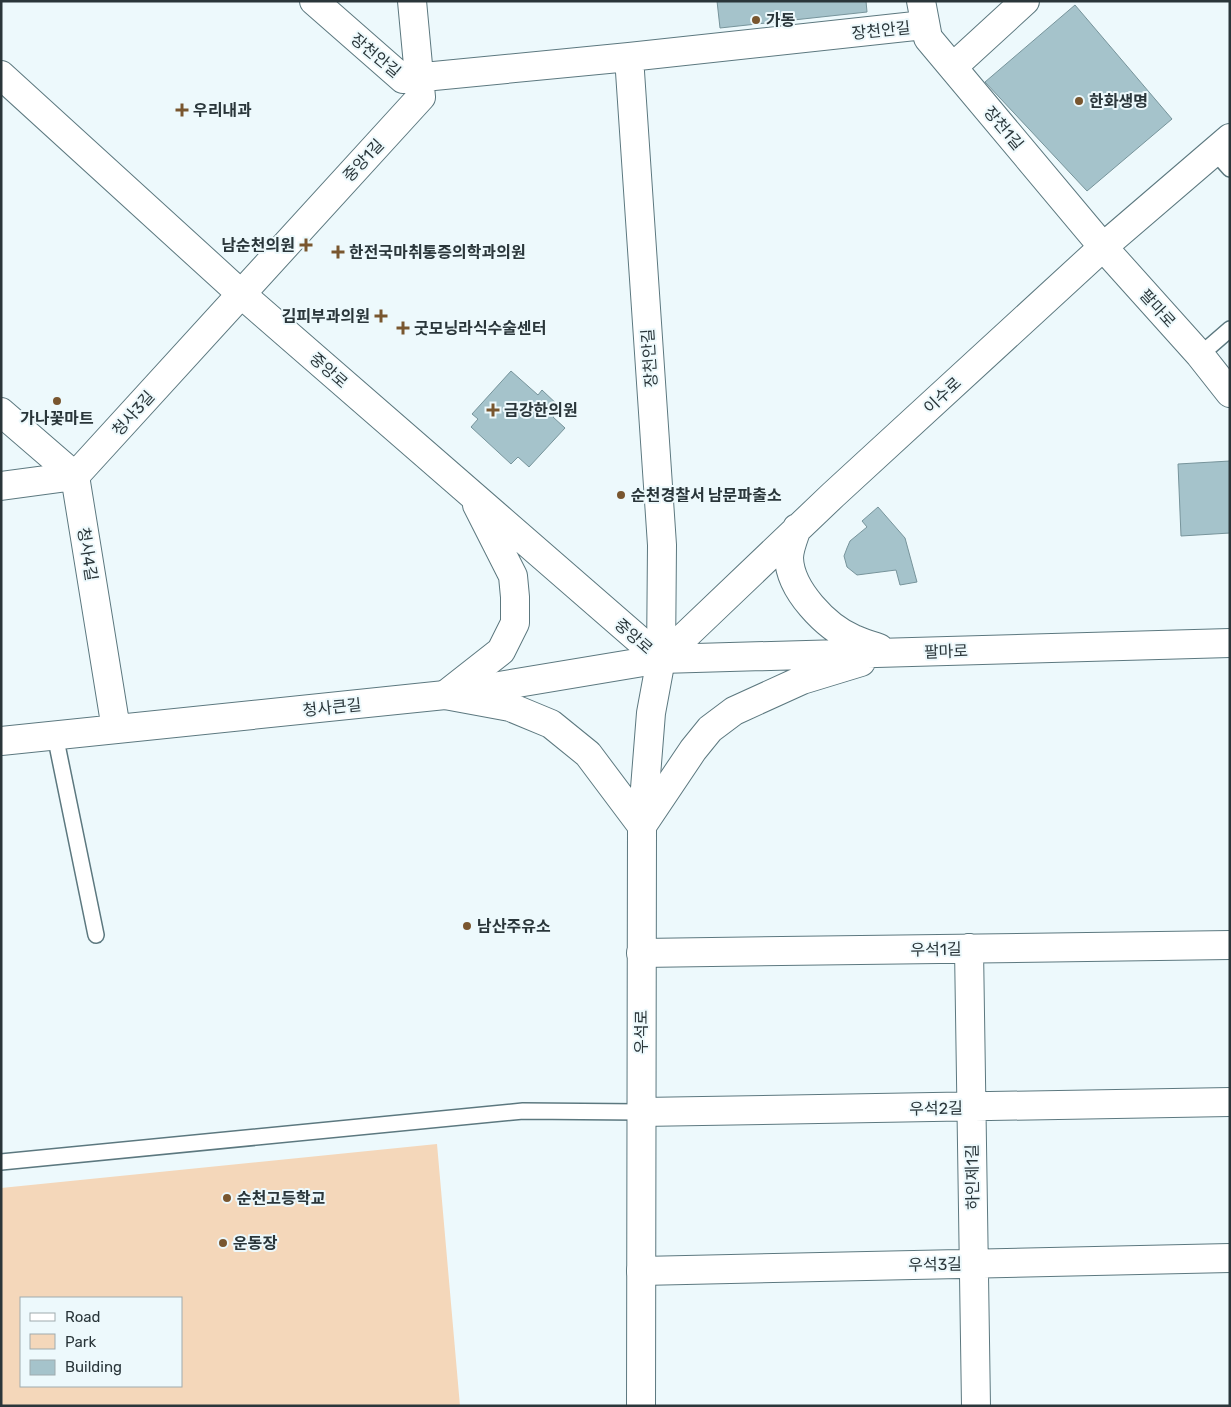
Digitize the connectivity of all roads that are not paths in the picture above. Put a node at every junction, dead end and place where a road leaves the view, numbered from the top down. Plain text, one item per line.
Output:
1 (314, 1) edge
2 (412, 1) edge
3 (1026, 1) edge
4 (923, 13) edge
5 (629, 57) junction
6 (954, 67) junction
7 (1, 75) edge
8 (420, 78) junction
9 (1224, 153) edge
10 (1103, 247) junction
11 (240, 294) junction
12 (1230, 329) edge
13 (1200, 355) junction
14 (1230, 394) edge
15 (1, 412) edge
16 (75, 476) junction
17 (1, 486) edge
18 (470, 493) junction
19 (797, 528) junction
20 (1230, 642) edge
21 (893, 652) junction
22 (661, 659) junction
23 (445, 695) junction
24 (116, 729) junction
25 (54, 735) junction
26 (1, 741) edge
27 (642, 826) junction
28 (96, 935) dead end
29 (1230, 945) edge
30 (969, 948) junction
31 (641, 953) junction
32 (1230, 1102) edge
33 (970, 1107) junction
34 (641, 1112) junction
35 (1, 1162) edge
36 (1230, 1258) edge
37 (973, 1263) junction
38 (641, 1271) junction
39 (641, 1406) edge
40 (976, 1406) edge

1 - 8 street, 장천안길
2 - 8 street, 중앙1길
3 - 6 street
4 - 5 street, 장천안길
4 - 6 street, 장천1길
5 - 8 street, 장천안길
5 - 22 street, 장천안길
6 - 10 street, 장천1길
7 - 11 street, 중앙로
8 - 11 street, 중앙1길
9 - 10 street, 이수로
10 - 13 street, 팔마로
10 - 19 street, 이수로
11 - 16 street, 청사3길
11 - 18 street, 중앙로
12 - 13 lane
13 - 14 street, 팔마로
15 - 16 street
16 - 17 street
16 - 24 street, 청사4길
18 - 22 street, 중앙로
18 - 23 street
19 - 21 street
19 - 22 street, 이수로
20 - 21 street, 팔마로
21 - 22 street, 팔마로
21 - 27 street
22 - 23 street, 청사큰길
22 - 27 street, 우석로
23 - 24 street, 청사큰길
23 - 27 street
24 - 25 street, 청사큰길
25 - 26 street, 청사큰길
25 - 28 lane
27 - 31 street, 우석로
29 - 30 street, 우석1길
30 - 31 street, 우석1길
30 - 33 street, 하인제1길
31 - 34 street, 우석로
32 - 33 street, 우석2길
33 - 34 street, 우석2길
33 - 37 street, 하인제1길
34 - 35 lane
34 - 38 street, 우석로
36 - 37 street, 우석3길
37 - 38 street, 우석3길
37 - 40 street, 하인제1길
38 - 39 street, 우석로

